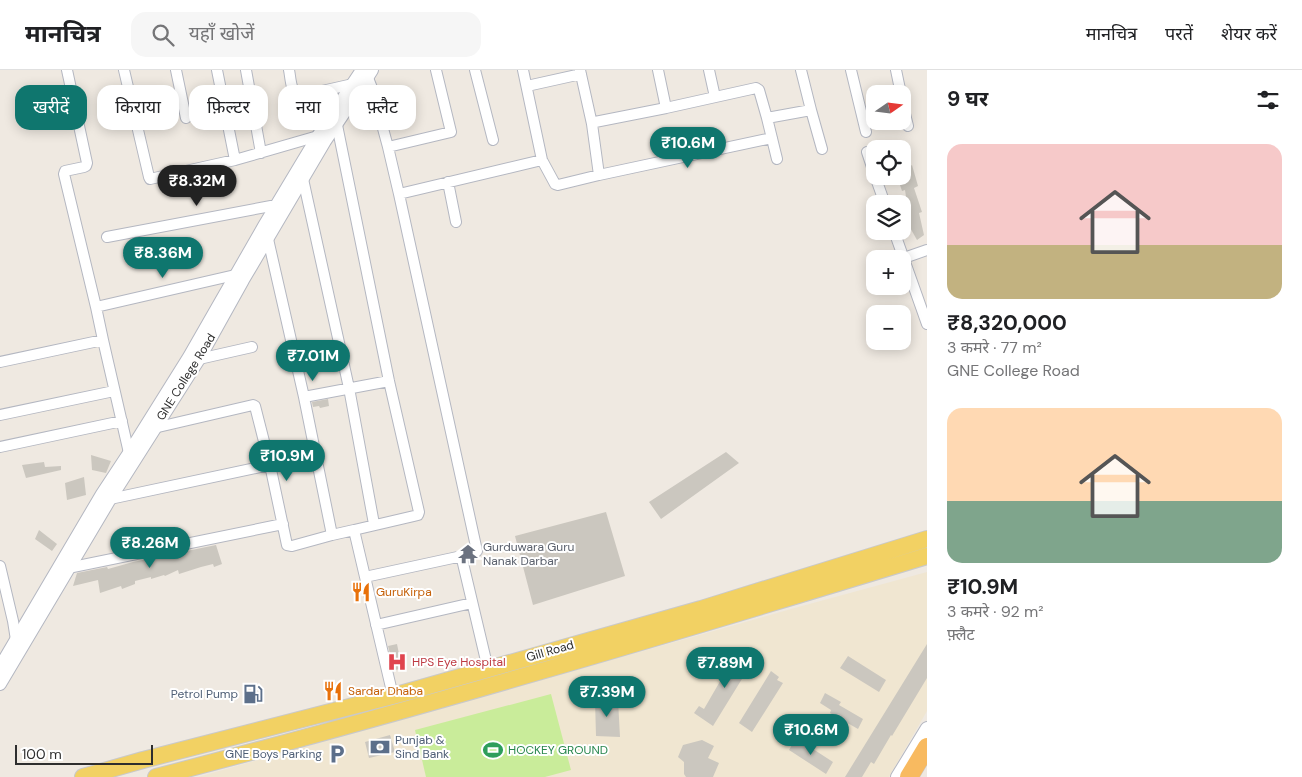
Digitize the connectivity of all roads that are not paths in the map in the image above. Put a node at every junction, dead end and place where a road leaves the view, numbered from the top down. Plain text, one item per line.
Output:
1 (67, 70) edge
2 (124, 70) edge
3 (176, 70) edge
4 (217, 70) edge
5 (246, 70) edge
6 (289, 70) edge
7 (436, 70) edge
8 (475, 70) edge
9 (523, 70) edge
10 (658, 70) edge
11 (709, 70) edge
12 (801, 70) edge
13 (851, 70) edge
14 (896, 70) edge
15 (366, 72) edge
16 (581, 72) edge
17 (353, 84) junction
18 (899, 85) edge
19 (527, 86) junction
20 (715, 97) junction
21 (666, 108) junction
22 (811, 110) junction
23 (339, 111) edge
24 (339, 113) edge
25 (186, 118) dead end
26 (767, 118) junction
27 (592, 124) junction
28 (324, 130) edge
29 (330, 130) edge
30 (335, 130) edge
31 (866, 132) dead end
32 (318, 136) junction
33 (772, 138) junction
34 (493, 140) dead end
35 (388, 147) junction
36 (822, 149) dead end
37 (261, 153) junction
38 (777, 159) dead end
39 (235, 160) junction
40 (542, 160) junction
41 (599, 175) junction
42 (303, 180) junction
43 (448, 182) junction
44 (399, 194) junction
45 (281, 207) junction
46 (456, 222) dead end
47 (107, 237) dead end
48 (268, 239) junction
49 (927, 250) edge
50 (911, 256) edge
51 (235, 276) junction
52 (911, 278) edge
53 (96, 307) junction
54 (927, 324) edge
55 (102, 340) junction
56 (252, 347) dead end
57 (199, 359) junction
58 (0, 362) edge
59 (389, 381) junction
60 (349, 388) junction
61 (114, 391) junction
62 (304, 397) junction
63 (0, 415) edge
64 (122, 422) junction
65 (154, 428) junction
66 (0, 447) edge
67 (129, 453) junction
68 (270, 465) junction
69 (110, 499) junction
70 (283, 524) junction
71 (374, 524) junction
72 (354, 530) junction
73 (332, 535) junction
74 (927, 539) edge
75 (462, 556) junction
76 (927, 556) edge
77 (0, 566) edge
78 (68, 568) junction
79 (365, 577) junction
80 (472, 603) junction
81 (376, 625) junction
82 (16, 640) junction
83 (0, 667) edge
84 (488, 669) junction
85 (0, 684) edge
86 (393, 696) junction
87 (927, 728) edge
88 (927, 747) edge
89 (927, 763) edge
90 (83, 777) edge
91 (156, 777) edge
92 (897, 777) edge
93 (908, 777) edge
94 (919, 777) edge

1 - 53 street
2 - 39 street
3 - 25 street
4 - 39 street
5 - 37 street
6 - 17 street
7 - 35 street
8 - 34 street
9 - 19 street
10 - 21 street
11 - 20 street
12 - 22 street
13 - 31 street
14 - 18 street
15 - 17 street, GNE College Road
15 - 24 street, GNE College Road
15 - 35 street
16 - 19 street
16 - 27 street
17 - 23 street, GNE College Road
19 - 40 street
20 - 21 street
20 - 26 street
21 - 27 street
22 - 26 street
22 - 36 street
26 - 33 street
27 - 41 street
28 - 32 street, GNE College Road
29 - 42 street, GNE College Road
30 - 59 street
32 - 37 street
32 - 45 street, GNE College Road
33 - 38 street
33 - 41 street
35 - 44 street
37 - 39 street
40 - 41 street
40 - 43 street
42 - 45 street, GNE College Road
42 - 60 street
43 - 44 street
43 - 46 street
44 - 75 street
45 - 47 street
45 - 48 street, GNE College Road
45 - 51 street, GNE College Road
48 - 57 street, GNE College Road
48 - 62 street
49 - 50 street
51 - 53 street
51 - 67 street, GNE College Road
52 - 54 street
53 - 55 street
55 - 58 street
55 - 61 street
56 - 57 street
57 - 65 street, GNE College Road
59 - 60 street
59 - 71 street
60 - 62 street
60 - 71 street
61 - 63 street
61 - 64 street
62 - 73 street
64 - 66 street
64 - 67 street
65 - 68 street
65 - 69 street, GNE College Road
67 - 82 street, GNE College Road
68 - 69 street
68 - 70 street
69 - 78 street, GNE College Road
70 - 73 street
70 - 78 street
71 - 72 street
72 - 73 street
72 - 79 street
74 - 84 main road, Gill Road
75 - 79 street
75 - 80 street
76 - 91 main road, Gill Road
77 - 82 street
78 - 85 street, GNE College Road
79 - 81 street
80 - 81 street
80 - 84 street
81 - 86 street
82 - 83 street, GNE College Road
84 - 86 main road, Gill Road
86 - 90 main road, Gill Road
87 - 92 street
88 - 93 highway
89 - 94 street

